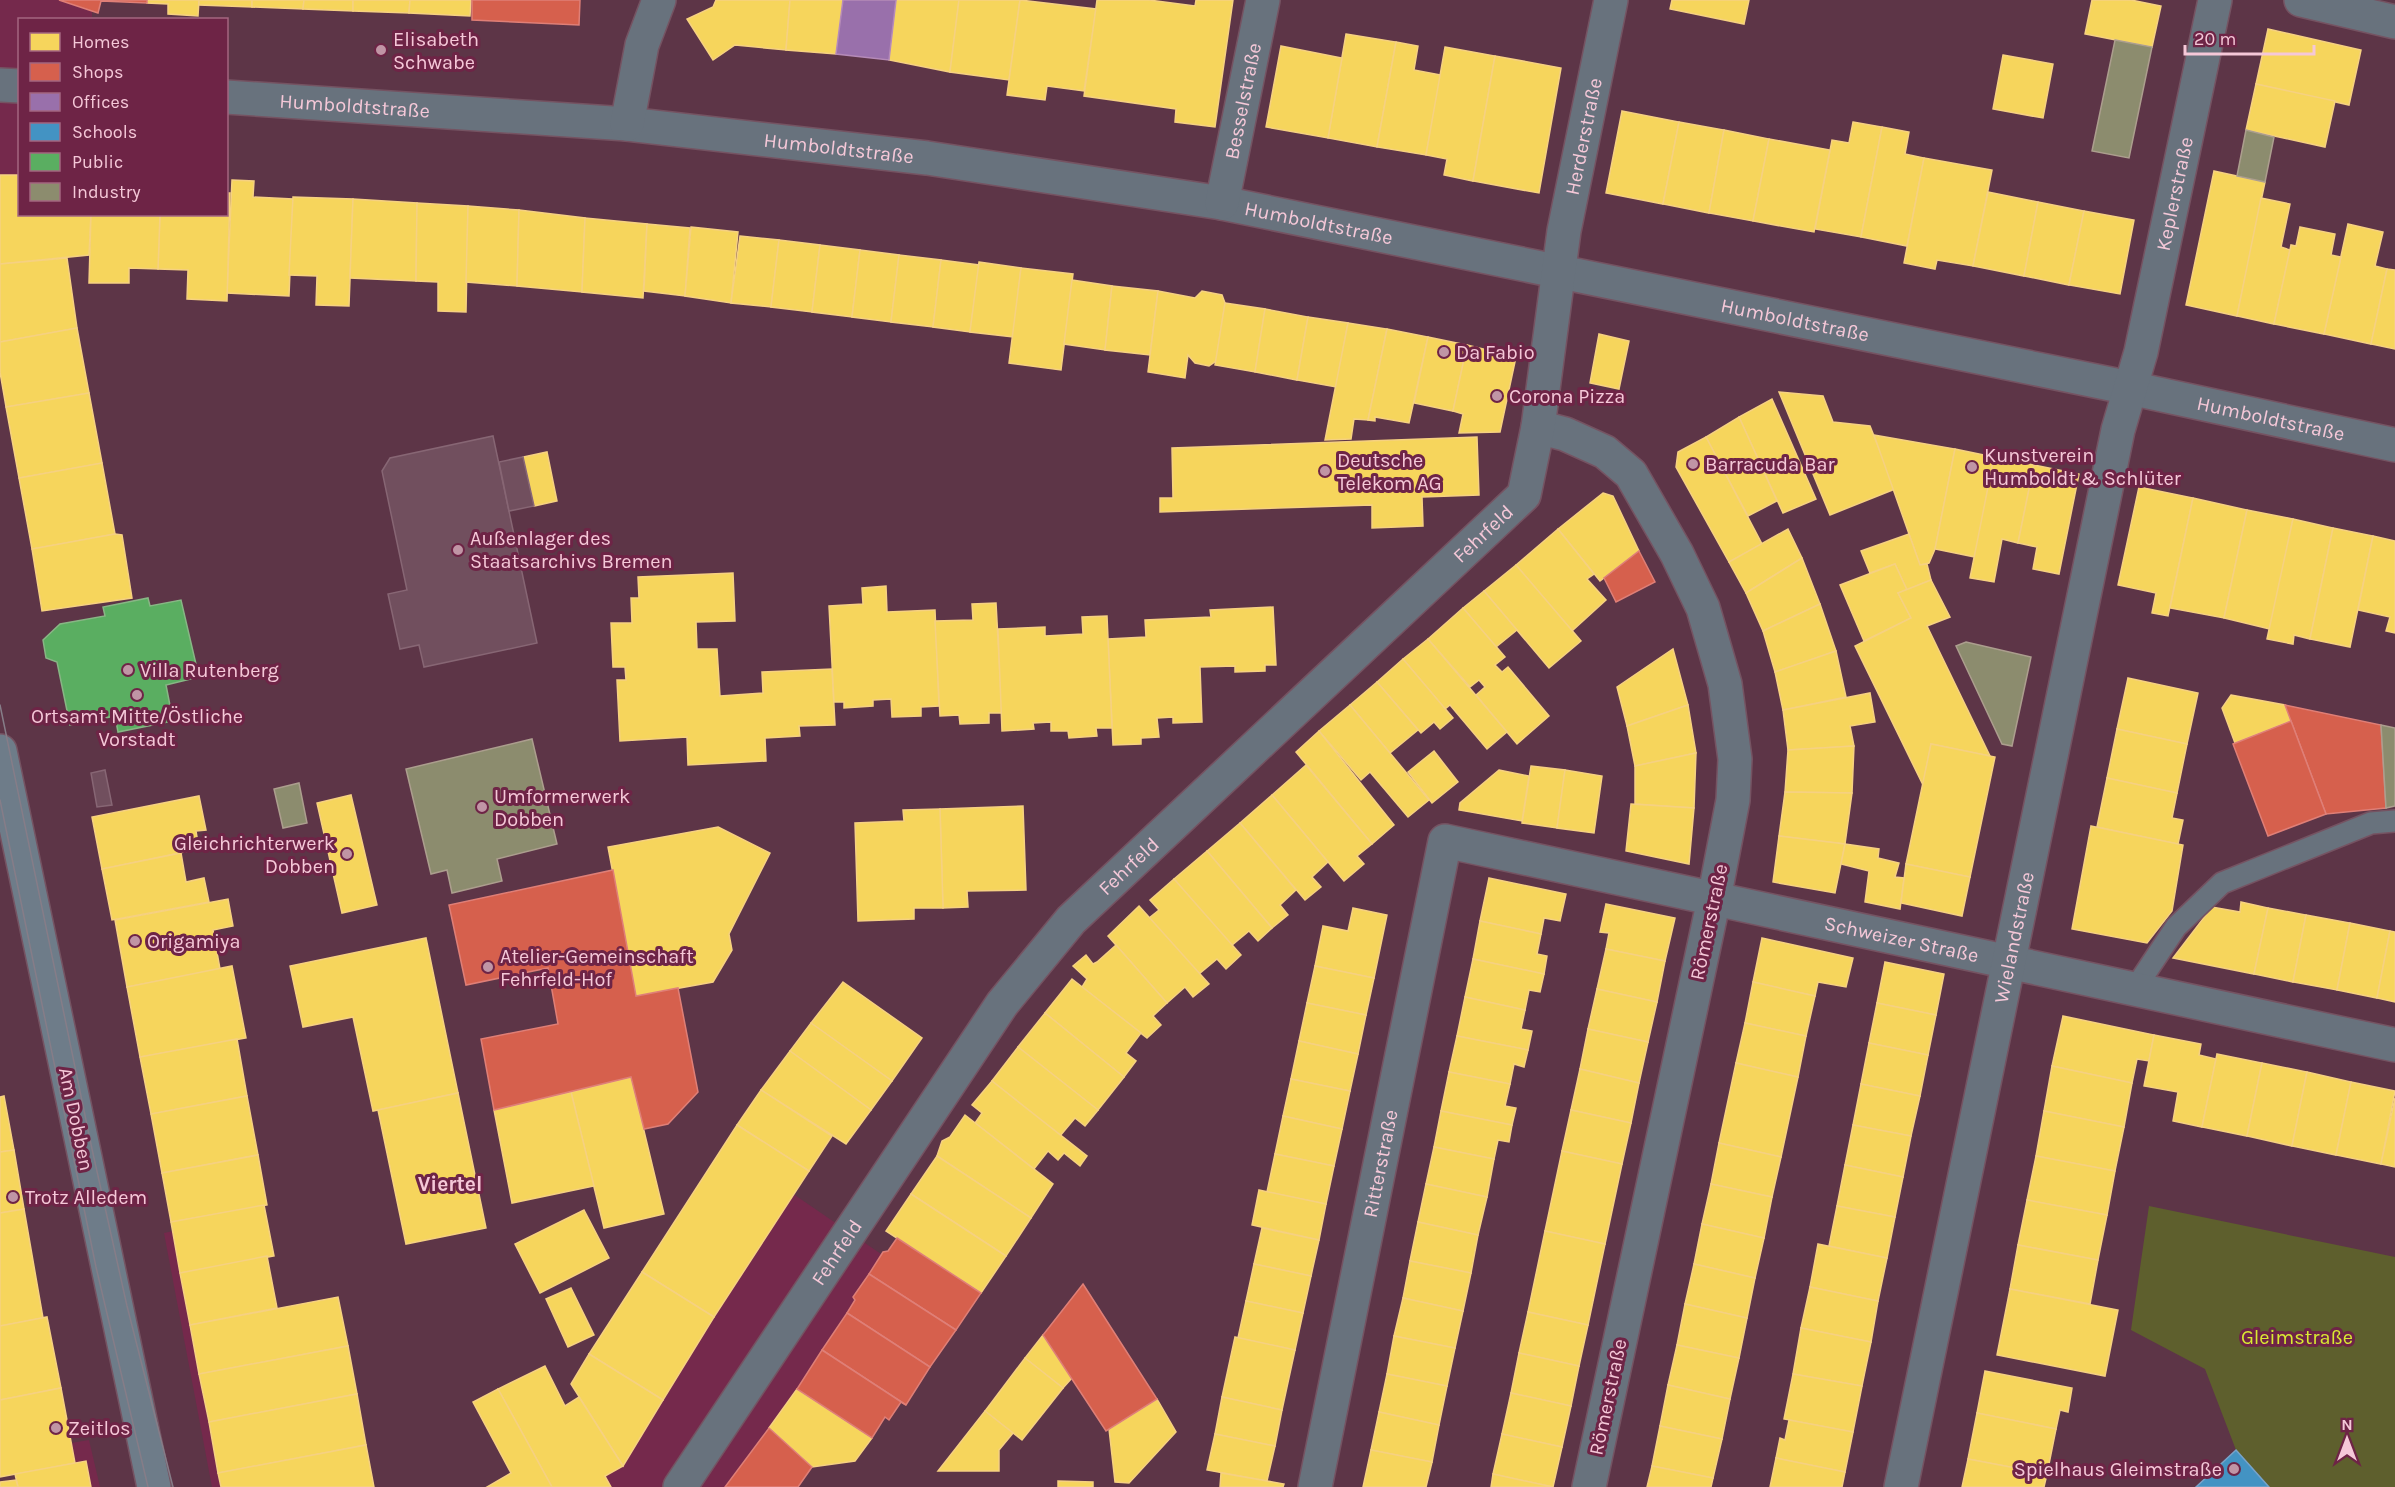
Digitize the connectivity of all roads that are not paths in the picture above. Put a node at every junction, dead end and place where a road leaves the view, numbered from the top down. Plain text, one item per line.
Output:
1 (658, 0) edge
2 (1263, 0) edge
3 (1611, 0) edge
4 (2215, 0) edge
5 (2301, 0) edge
6 (2395, 21) edge
7 (0, 85) edge
8 (18, 86) edge
9 (228, 97) edge
10 (627, 124) junction
11 (1221, 203) junction
12 (1559, 273) junction
13 (2130, 388) junction
14 (1538, 427) junction
15 (2395, 446) edge
16 (0, 751) edge
17 (2395, 821) edge
18 (1445, 841) joint
19 (1714, 899) junction
20 (2009, 964) junction
21 (2134, 990) junction
22 (2395, 1045) edge
23 (154, 1487) edge
24 (680, 1487) edge
25 (1315, 1487) edge
26 (1589, 1487) edge
27 (1901, 1487) edge

1 - 10 street
2 - 11 street, Besselstraße
3 - 12 street, Herderstraße
4 - 13 street, Keplerstraße
5 - 6 street
7 - 8 street
9 - 10 street, Humboldtstraße
10 - 11 street, Humboldtstraße
11 - 12 street, Humboldtstraße
12 - 13 street, Humboldtstraße
12 - 14 street, Fehrfeld
13 - 15 street, Humboldtstraße
13 - 20 street, Wielandstraße
14 - 19 street, Römerstraße
14 - 24 street, Fehrfeld
16 - 23 street, Am Dobben
17 - 21 lane
18 - 19 street, Schweizer Straße
18 - 25 street, Ritterstraße
19 - 20 street, Schweizer Straße
19 - 26 street, Römerstraße
20 - 21 street, Schweizer Straße
20 - 27 street, Wielandstraße
21 - 22 street, Schweizer Straße

